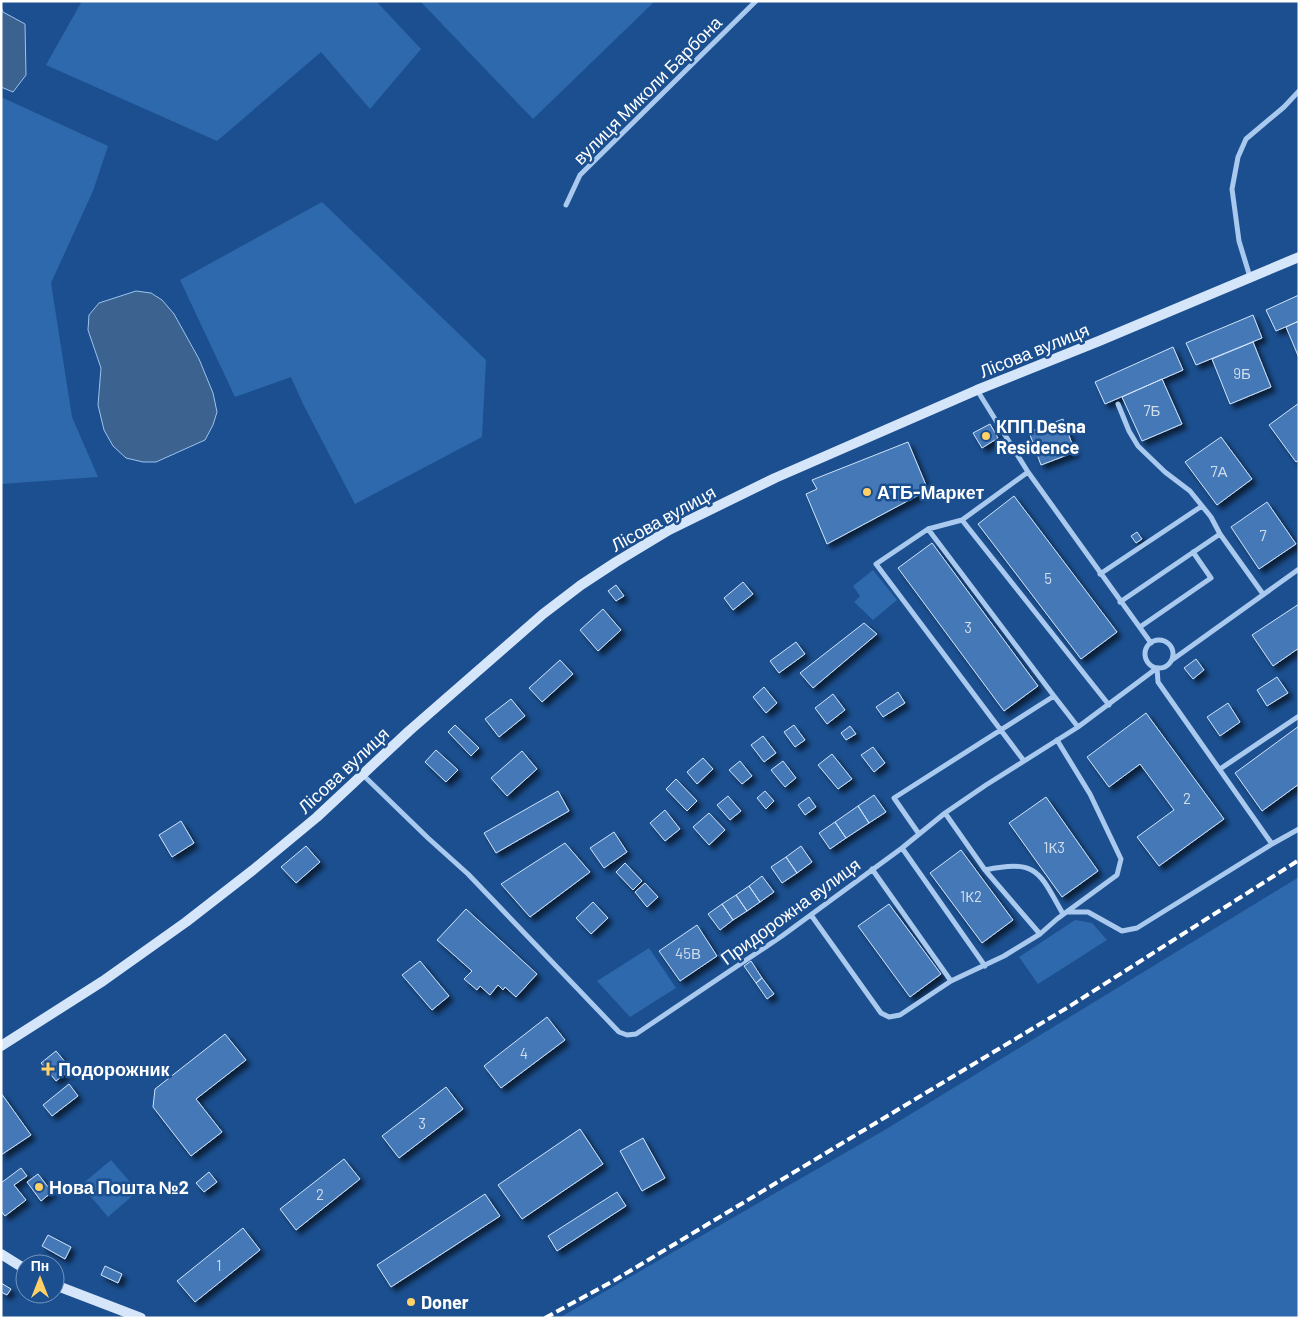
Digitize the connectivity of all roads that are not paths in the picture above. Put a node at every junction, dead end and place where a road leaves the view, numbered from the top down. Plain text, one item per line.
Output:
1 (756, 1) edge
2 (1299, 91) edge
3 (566, 205) dead end
4 (1299, 257) edge
5 (1250, 277) junction
6 (977, 390) junction
7 (1118, 404) dead end
8 (1028, 472) junction
9 (1202, 506) junction
10 (962, 520) junction
11 (928, 529) junction
12 (1220, 534) junction
13 (1193, 552) junction
14 (1299, 569) edge
15 (1100, 574) junction
16 (1263, 594) junction
17 (1120, 602) junction
18 (1140, 628) junction
19 (1151, 642) junction
20 (1172, 660) junction
21 (1156, 668) junction
22 (1054, 696) junction
23 (1109, 705) junction
24 (1299, 716) edge
25 (1078, 727) junction
26 (1001, 729) junction
27 (1057, 740) junction
28 (1024, 760) junction
29 (1220, 769) junction
30 (362, 774) junction
31 (945, 814) junction
32 (1299, 829) edge
33 (919, 834) junction
34 (1272, 844) junction
35 (902, 848) junction
36 (872, 868) junction
37 (985, 870) junction
38 (1065, 913) junction
39 (811, 915) junction
40 (1040, 934) junction
41 (985, 966) junction
42 (951, 981) junction
43 (1, 1046) edge
44 (1, 1254) edge
45 (15, 1263) edge
46 (65, 1289) edge
47 (141, 1318) edge

1 - 3 street, вулиця Миколи Барбона
2 - 5 street
4 - 5 main road, Лісова вулиця
5 - 6 main road, Лісова вулиця
6 - 8 street
6 - 30 main road, Лісова вулиця
7 - 9 street
8 - 10 street
8 - 15 street
9 - 12 street
9 - 15 street
10 - 11 street
10 - 23 street
11 - 22 street
11 - 26 street
12 - 13 street
12 - 16 street
13 - 17 street
13 - 18 street
14 - 16 street
15 - 17 street
16 - 20 street
17 - 18 street
18 - 19 street
19 - 20 street
19 - 21 street
20 - 21 street
21 - 23 street, Придорожна вулиця
21 - 29 street
22 - 25 street
22 - 26 street
23 - 25 street, Придорожна вулиця
24 - 29 street
25 - 27 street, Придорожна вулиця
26 - 28 street
26 - 33 street
27 - 28 street, Придорожна вулиця
27 - 38 street
28 - 31 street, Придорожна вулиця
29 - 34 street
30 - 39 street, Придорожна вулиця
30 - 43 main road, Лісова вулиця
31 - 33 street, Придорожна вулиця
31 - 37 street
32 - 34 street
33 - 35 street, Придорожна вулиця
34 - 38 street
35 - 36 street, Придорожна вулиця
35 - 41 street
36 - 39 street, Придорожна вулиця
36 - 42 street
37 - 38 street
37 - 40 street
38 - 40 street
39 - 42 street
40 - 41 street
41 - 42 street
44 - 45 main road
46 - 47 main road

